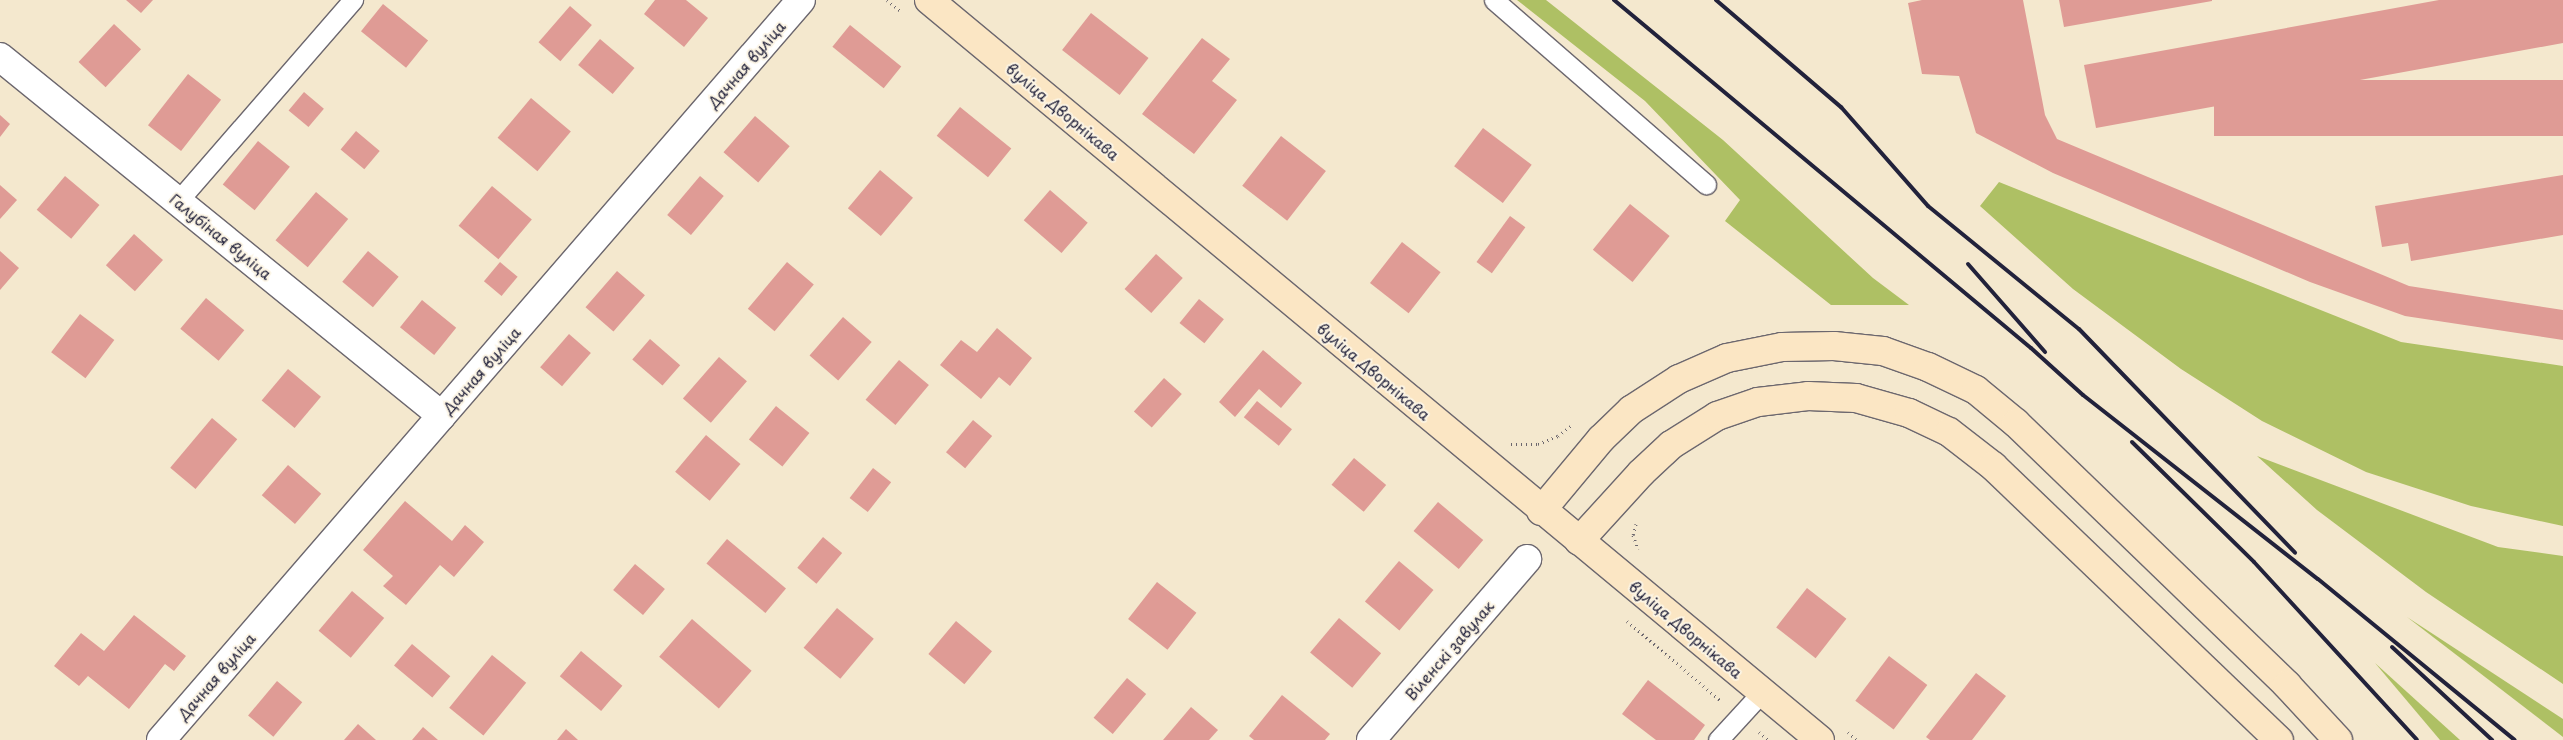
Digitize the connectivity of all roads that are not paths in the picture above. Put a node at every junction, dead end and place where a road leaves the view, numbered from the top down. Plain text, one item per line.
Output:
1 (353, 0) edge
2 (800, 0) edge
3 (929, 0) edge
4 (1494, 0) edge
5 (0, 57) edge
6 (1706, 184) dead end
7 (178, 201) junction
8 (442, 416) junction
9 (1542, 511) junction
10 (1579, 541) junction
11 (1527, 559) dead end
12 (1762, 692) junction
13 (1831, 734) edge
14 (161, 740) edge
15 (1371, 740) edge
16 (1718, 740) edge
17 (2279, 740) edge
18 (2338, 740) edge

1 - 7 lane
2 - 8 street, Дачная вуліца
3 - 9 main road, вуліца Дворнікава
4 - 6 lane
5 - 7 street, Галубіная вуліца
7 - 8 street, Галубіная вуліца
8 - 14 street, Дачная вуліца
9 - 10 main road, вуліца Дворнікава
9 - 18 main road
10 - 12 main road, вуліца Дворнікава
10 - 17 main road
11 - 15 street, Віленскі завулак
12 - 13 main road, вуліца Дворнікава
12 - 16 lane

